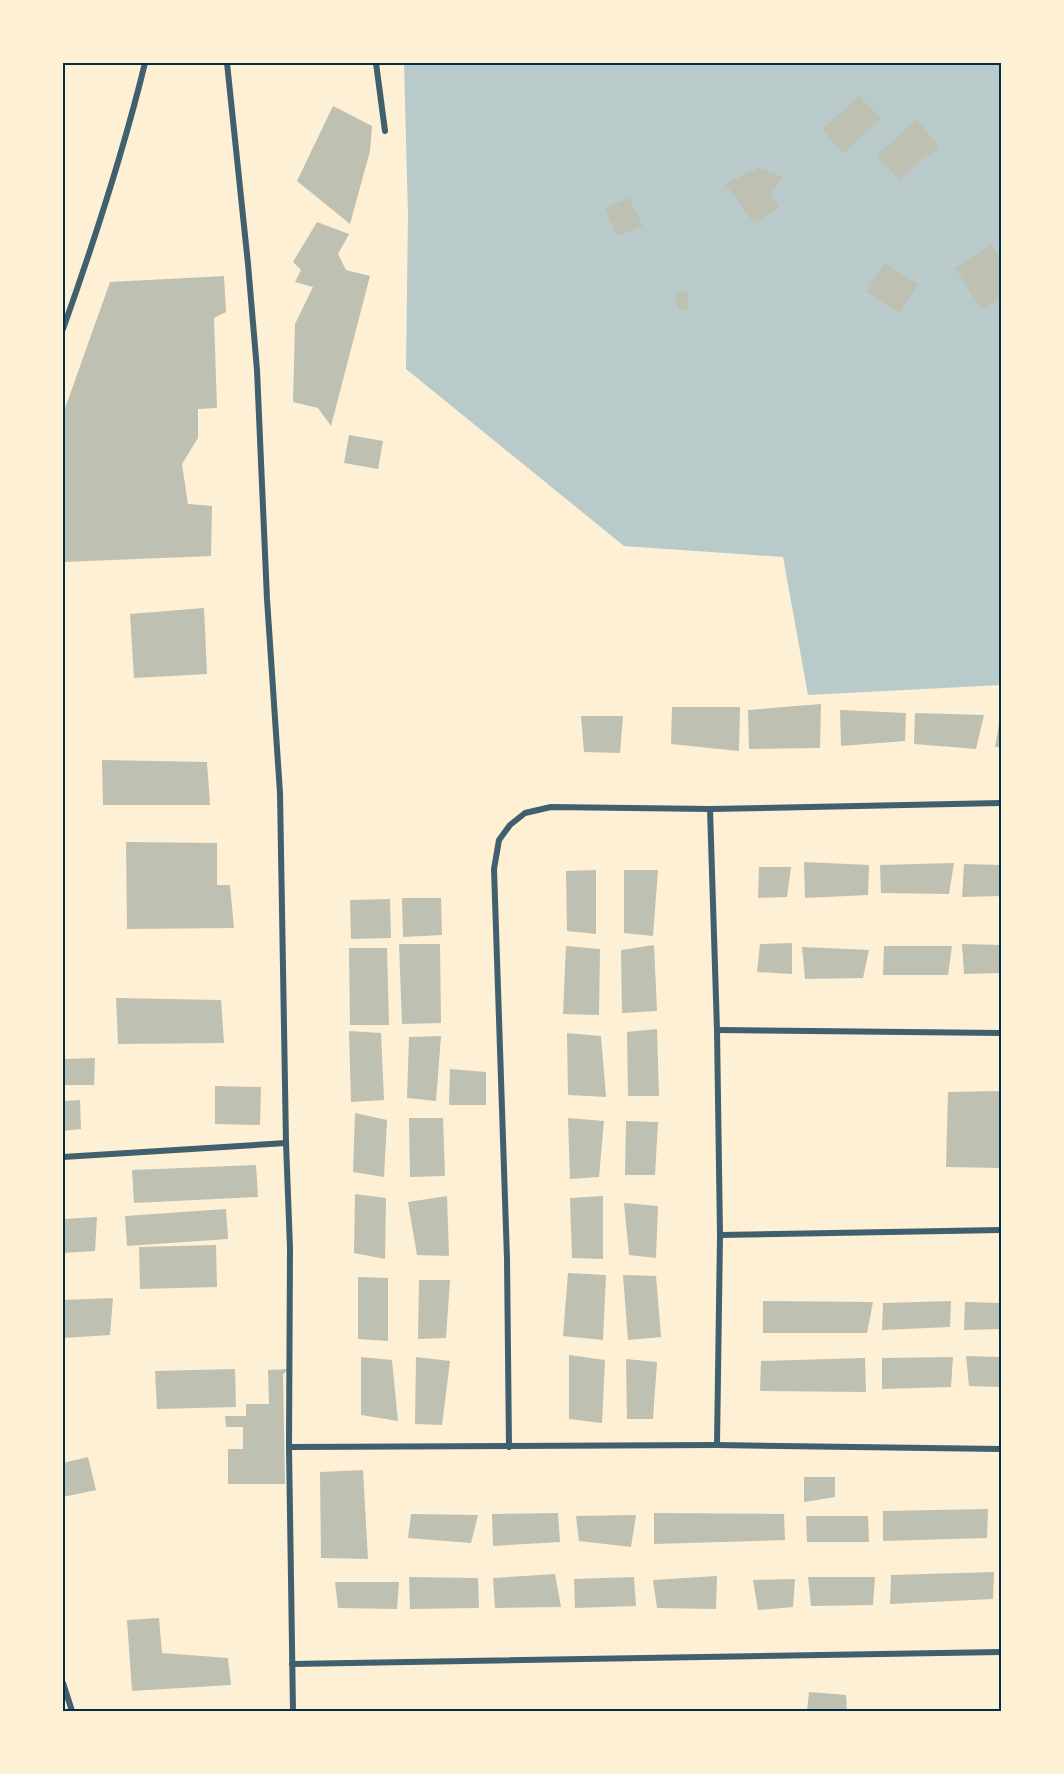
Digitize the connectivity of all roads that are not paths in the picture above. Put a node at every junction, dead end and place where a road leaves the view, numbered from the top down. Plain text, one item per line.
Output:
1 (145, 63) edge
2 (227, 63) edge
3 (376, 63) edge
4 (385, 131) dead end
5 (63, 329) edge
6 (1001, 803) edge
7 (710, 809) junction
8 (717, 1030) junction
9 (1001, 1034) edge
10 (286, 1143) junction
11 (63, 1157) edge
12 (1001, 1230) edge
13 (720, 1235) junction
14 (717, 1445) junction
15 (289, 1447) junction
16 (509, 1447) junction
17 (1001, 1449) edge
18 (1001, 1652) edge
19 (292, 1664) junction
20 (63, 1683) edge
21 (72, 1711) edge
22 (293, 1711) edge

1 - 5 street
2 - 10 street
3 - 4 street
6 - 7 street
7 - 8 street
7 - 16 street
8 - 9 street
8 - 13 street
10 - 11 street
10 - 15 street
12 - 13 street
13 - 14 street
14 - 16 street
14 - 17 street
15 - 16 street
15 - 19 street
18 - 19 street
19 - 22 street
20 - 21 street

